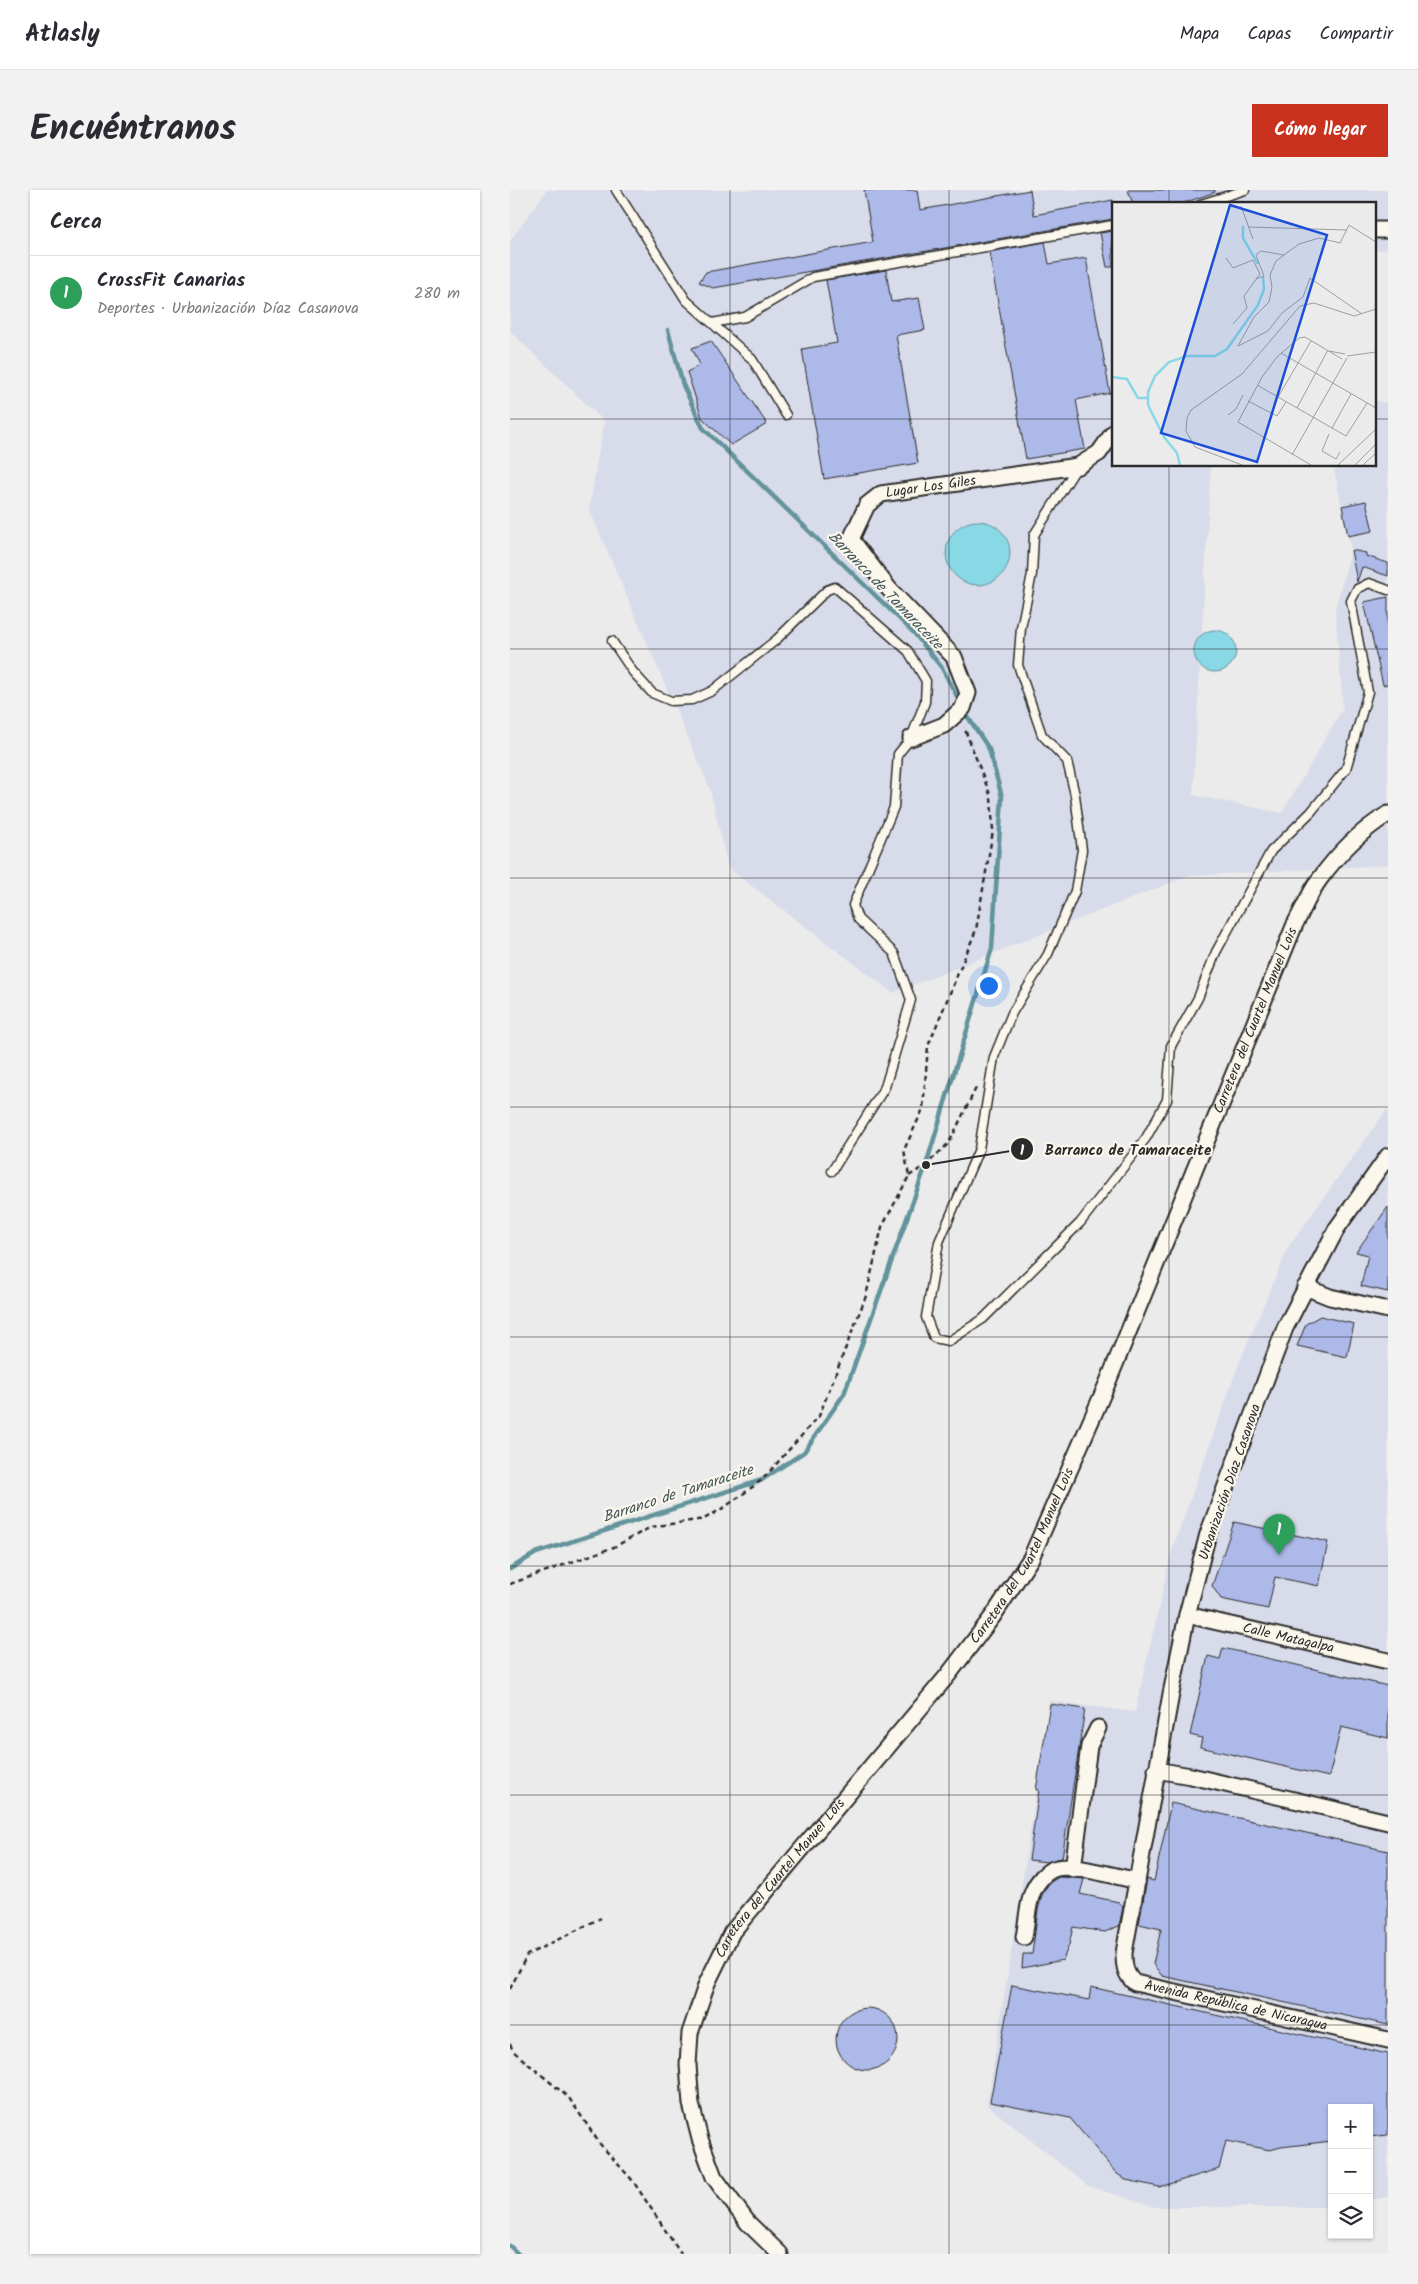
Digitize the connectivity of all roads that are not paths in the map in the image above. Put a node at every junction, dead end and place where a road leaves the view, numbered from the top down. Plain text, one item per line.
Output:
1 (616, 190) edge
2 (1245, 190) edge
3 (1207, 202) edge
4 (1112, 225) edge
5 (712, 323) junction
6 (786, 415) dead end
7 (1112, 434) edge
8 (1078, 466) junction
9 (1388, 590) edge
10 (612, 641) dead end
11 (911, 738) junction
12 (1388, 814) edge
13 (1388, 1156) edge
14 (832, 1171) dead end
15 (1305, 1288) junction
16 (1388, 1310) edge
17 (1188, 1615) junction
18 (1388, 1661) edge
19 (1098, 1728) dead end
20 (1156, 1770) junction
21 (1388, 1822) edge
22 (1073, 1868) junction
23 (1137, 1881) junction
24 (1024, 1937) dead end
25 (1388, 2040) edge
26 (780, 2254) edge

1 - 5 lane
2 - 3 lane
4 - 5 lane
5 - 6 lane
7 - 8 street, Lugar Los Giles
8 - 9 lane
8 - 11 street, Lugar Los Giles
10 - 11 lane
11 - 14 lane
12 - 26 street, Carretera del Cuartel Manuel Lois
13 - 15 street, Urbanización Díaz Casanova
15 - 16 street
15 - 17 street, Urbanización Díaz Casanova
17 - 18 street, Calle Matagalpa
17 - 20 street, Urbanización Díaz Casanova
19 - 22 street
20 - 21 street
20 - 23 street, Urbanización Díaz Casanova
22 - 23 street
22 - 24 street
23 - 25 street, Avenida República de Nicaragua

